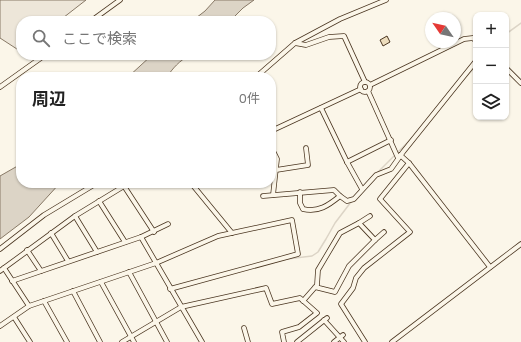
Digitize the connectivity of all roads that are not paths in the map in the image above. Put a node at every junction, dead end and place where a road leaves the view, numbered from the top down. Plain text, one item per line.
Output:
1 (120, 0) edge
2 (386, 0) edge
3 (98, 16) edge
4 (473, 38) edge
5 (295, 43) junction
6 (38, 60) edge
7 (276, 60) edge
8 (276, 60) edge
9 (473, 65) edge
10 (509, 71) edge
11 (21, 72) edge
12 (262, 72) edge
13 (16, 76) edge
14 (364, 82) junction
15 (521, 83) edge
16 (370, 85) junction
17 (0, 87) edge
18 (361, 89) junction
19 (368, 91) junction
20 (320, 108) junction
21 (276, 130) edge
22 (391, 140) junction
23 (306, 148) dead end
24 (399, 157) junction
25 (276, 160) edge
26 (347, 162) junction
27 (409, 163) junction
28 (276, 170) joint
29 (89, 188) edge
30 (120, 188) edge
31 (125, 188) edge
32 (195, 188) edge
33 (274, 188) edge
34 (362, 189) junction
35 (300, 192) junction
36 (273, 195) junction
37 (263, 196) dead end
38 (340, 196) junction
39 (99, 200) junction
40 (75, 216) junction
41 (370, 216) dead end
42 (359, 223) junction
43 (168, 224) dead end
44 (154, 232) junction
45 (384, 232) dead end
46 (52, 233) junction
47 (232, 233) junction
48 (141, 237) junction
49 (375, 240) junction
50 (125, 242) junction
51 (521, 244) edge
52 (0, 249) edge
53 (27, 250) junction
54 (97, 252) junction
55 (68, 261) junction
56 (156, 262) junction
57 (490, 267) junction
58 (2, 269) edge
59 (41, 271) junction
60 (128, 272) junction
61 (12, 281) junction
62 (101, 282) junction
63 (315, 287) junction
64 (170, 289) junction
65 (73, 292) junction
66 (44, 301) junction
67 (303, 301) junction
68 (29, 306) junction
69 (181, 307) junction
70 (14, 317) junction
71 (156, 322) junction
72 (0, 326) edge
73 (244, 328) dead end
74 (341, 336) junction
75 (130, 337) junction
76 (30, 342) edge
77 (67, 342) edge
78 (100, 342) edge
79 (122, 342) edge
80 (134, 342) edge
81 (167, 342) edge
82 (202, 342) edge
83 (248, 342) edge
84 (284, 342) edge
85 (297, 342) edge
86 (334, 342) edge
87 (344, 342) edge
88 (365, 342) edge
89 (392, 342) edge

1 - 3 street
2 - 5 street
4 - 16 street
5 - 7 street
5 - 14 street
6 - 11 street
8 - 12 street
9 - 24 street
10 - 15 street
13 - 17 street
14 - 16 street
14 - 18 street
16 - 19 street
18 - 19 street
18 - 20 street
19 - 22 street
20 - 21 street
20 - 26 street
22 - 24 street
22 - 26 street
23 - 28 street
24 - 27 street
24 - 34 street
25 - 28 street
26 - 34 street
27 - 57 street
27 - 88 street
29 - 52 street
30 - 39 street
31 - 44 street
32 - 47 street
33 - 36 street
34 - 38 street
35 - 36 street
35 - 38 street
35 - 38 street
36 - 37 street
39 - 40 street
39 - 50 street
40 - 46 street
40 - 54 street
41 - 42 street
42 - 49 street
42 - 63 street
43 - 44 street
44 - 48 street
45 - 49 street
46 - 53 street
46 - 55 street
47 - 56 street
47 - 64 street
48 - 50 street
48 - 56 street
49 - 63 street
50 - 54 street
51 - 57 street
53 - 58 street
53 - 59 street
54 - 55 street
55 - 59 street
56 - 60 street
56 - 64 street
57 - 89 street
58 - 61 street
59 - 61 street
60 - 62 street
60 - 71 street
61 - 68 street
62 - 65 street
62 - 75 street
63 - 67 street
64 - 69 street
65 - 66 street
65 - 78 street
66 - 68 street
66 - 77 street
67 - 69 street
67 - 84 street
68 - 70 street
69 - 71 street
69 - 82 street
70 - 72 street
70 - 76 street
71 - 75 street
71 - 81 street
73 - 83 street
74 - 85 street
74 - 86 street
74 - 87 street
75 - 79 street
75 - 80 street

